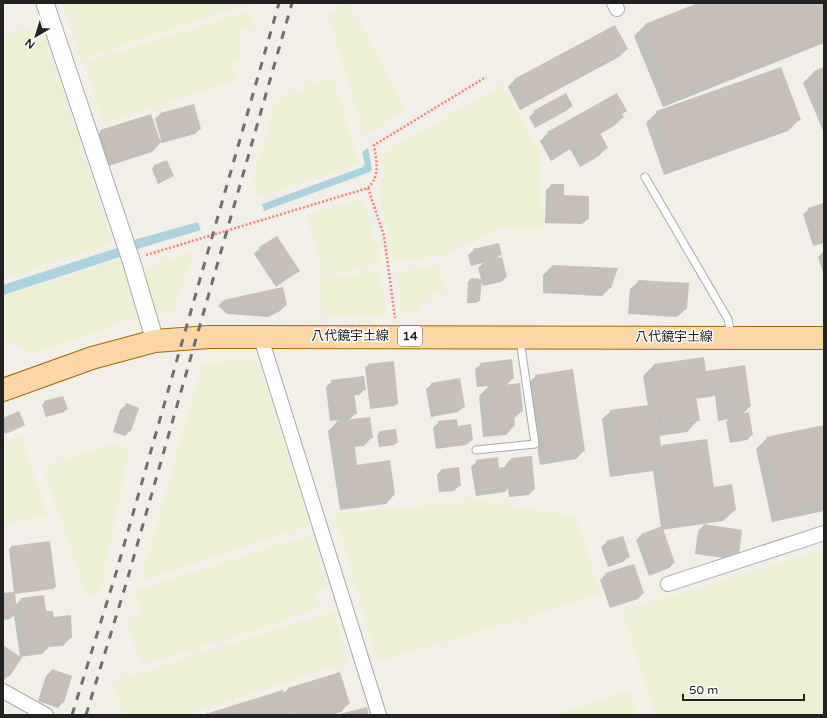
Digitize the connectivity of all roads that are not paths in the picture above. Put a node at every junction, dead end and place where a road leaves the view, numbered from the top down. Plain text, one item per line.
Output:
1 (45, 3) edge
2 (645, 177) dead end
3 (260, 336) junction
4 (520, 336) junction
5 (732, 337) junction
6 (824, 338) edge
7 (155, 341) junction
8 (3, 390) edge
9 (476, 450) dead end
10 (824, 533) edge
11 (668, 584) dead end
12 (3, 690) edge
13 (46, 715) edge
14 (379, 715) edge

1 - 7 street
2 - 5 lane
3 - 4 main road, 八代鏡宇土線 / 14
3 - 7 main road, 八代鏡宇土線 / 14
3 - 14 street
4 - 5 main road, 八代鏡宇土線 / 14
4 - 9 lane
5 - 6 main road, 八代鏡宇土線 / 14
7 - 8 main road, 八代鏡宇土線 / 14
10 - 11 street
12 - 13 street

